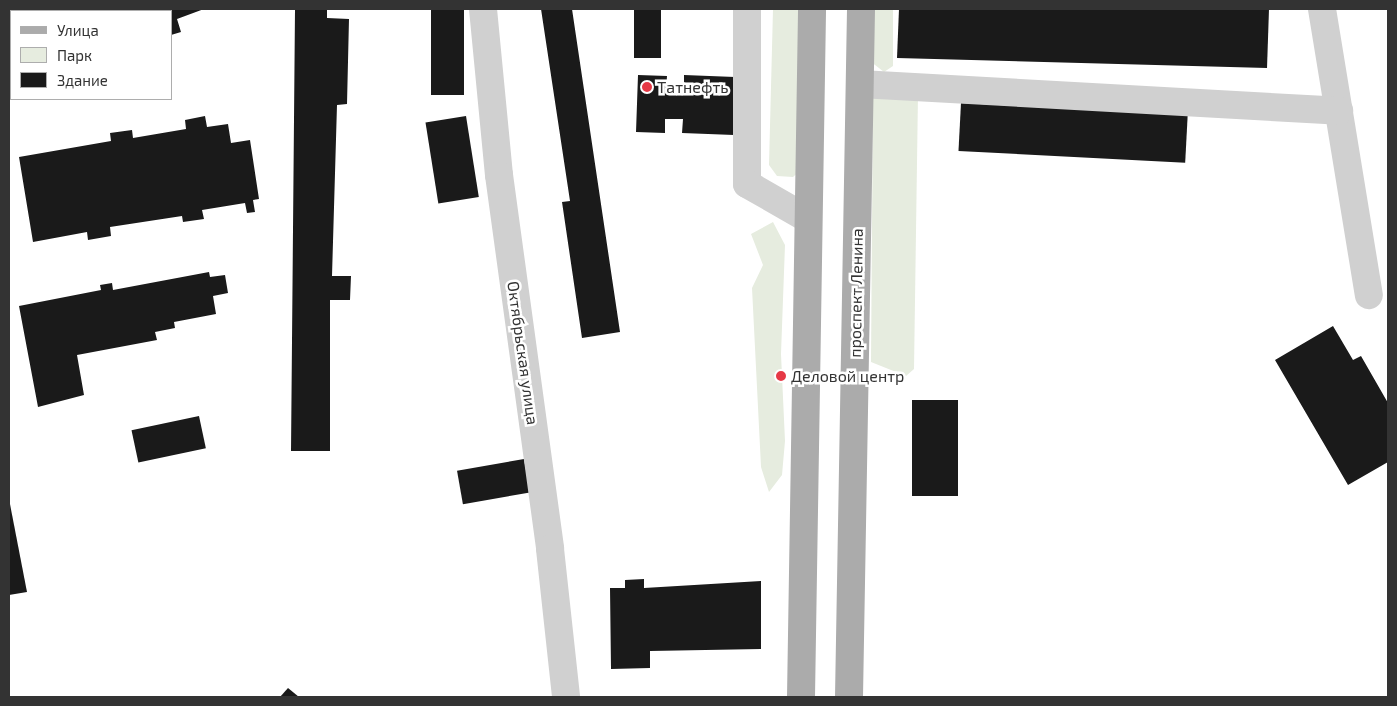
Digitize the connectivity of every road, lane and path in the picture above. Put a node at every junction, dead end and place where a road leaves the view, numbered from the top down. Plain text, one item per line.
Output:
1 (483, 9) edge
2 (747, 9) edge
3 (812, 9) edge
4 (861, 9) edge
5 (1322, 9) edge
6 (860, 84) junction
7 (1339, 111) junction
8 (808, 219) junction
9 (1369, 296) dead end
10 (566, 697) edge
11 (801, 697) edge
12 (849, 697) edge

1 - 10 street, Октябрьская улица
2 - 8 street
3 - 8 main road
4 - 6 main road, проспект Ленина
5 - 7 street
6 - 7 street
6 - 12 main road, проспект Ленина
7 - 9 street
8 - 11 main road

